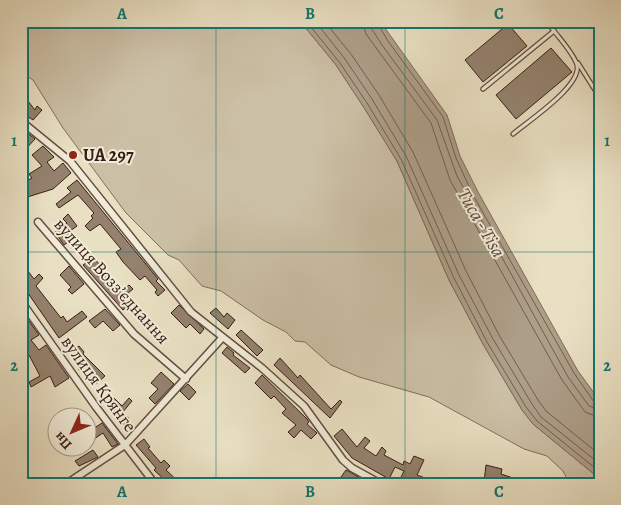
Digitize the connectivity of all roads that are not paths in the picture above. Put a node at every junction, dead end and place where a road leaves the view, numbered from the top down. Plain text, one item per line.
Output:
1 (546, 21) edge
2 (558, 21) edge
3 (551, 27) junction
4 (554, 31) junction
5 (577, 63) junction
6 (483, 89) dead end
7 (600, 98) edge
8 (21, 121) edge
9 (513, 134) dead end
10 (26, 172) dead end
11 (21, 174) edge
12 (38, 222) dead end
13 (21, 301) edge
14 (222, 338) junction
15 (186, 380) junction
16 (125, 444) junction
17 (66, 484) edge
18 (154, 484) edge
19 (381, 484) edge

1 - 3 lane
2 - 3 lane
3 - 4 lane
4 - 5 lane
4 - 6 lane
5 - 7 lane
5 - 9 lane
8 - 14 street
10 - 11 lane
12 - 15 street, вулиця Воззʼєднання
13 - 16 street, вулиця Крянге
14 - 15 street
14 - 19 street
15 - 16 street
16 - 17 street
16 - 18 street, вулиця Крянге

